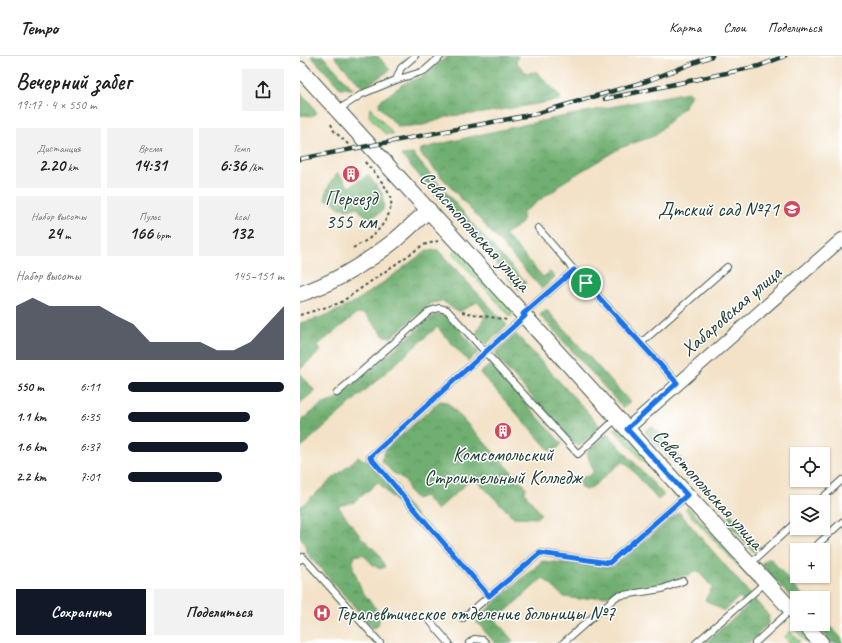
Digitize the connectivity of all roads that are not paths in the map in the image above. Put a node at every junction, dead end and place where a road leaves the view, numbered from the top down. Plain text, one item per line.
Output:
1 (415, 56) edge
2 (441, 56) edge
3 (300, 69) edge
4 (396, 80) junction
5 (334, 117) junction
6 (428, 210) junction
7 (538, 228) dead end
8 (842, 239) edge
9 (727, 267) dead end
10 (574, 270) junction
11 (300, 294) edge
12 (519, 317) junction
13 (641, 343) junction
14 (485, 352) junction
15 (677, 383) junction
16 (337, 392) dead end
17 (622, 423) junction
18 (842, 480) edge
19 (687, 495) junction
20 (826, 495) edge
21 (842, 522) edge
22 (790, 527) edge
23 (819, 543) edge
24 (300, 560) edge
25 (750, 564) junction
26 (683, 581) dead end
27 (766, 582) junction
28 (489, 596) junction
29 (790, 609) edge
30 (790, 616) edge
31 (462, 619) dead end
32 (429, 620) dead end
33 (810, 631) edge
34 (380, 643) edge
35 (449, 643) edge
36 (468, 643) edge
37 (486, 643) edge
38 (563, 643) edge
39 (696, 643) edge
40 (755, 643) edge
41 (821, 643) edge

1 - 4 lane
2 - 4 lane
3 - 5 street, Севастопольская улица
4 - 5 lane
5 - 6 street, Севастопольская улица
6 - 11 street
6 - 12 street, Севастопольская улица
7 - 10 lane
8 - 15 street, Хабаровская улица
9 - 13 lane
10 - 12 lane
10 - 13 lane
12 - 14 lane
12 - 17 street, Севастопольская улица
13 - 15 lane
14 - 16 lane
14 - 17 lane
14 - 28 lane
15 - 17 street, Хабаровская улица
17 - 19 street, Севастопольская улица
18 - 20 lane
19 - 25 street, Севастопольская улица
19 - 28 lane
21 - 23 lane
22 - 25 lane
24 - 34 lane
25 - 27 street, Севастопольская улица
26 - 38 lane
27 - 29 street, Севастопольская улица
27 - 39 lane
28 - 31 lane
30 - 40 lane
32 - 35 lane
33 - 41 street
36 - 37 lane

